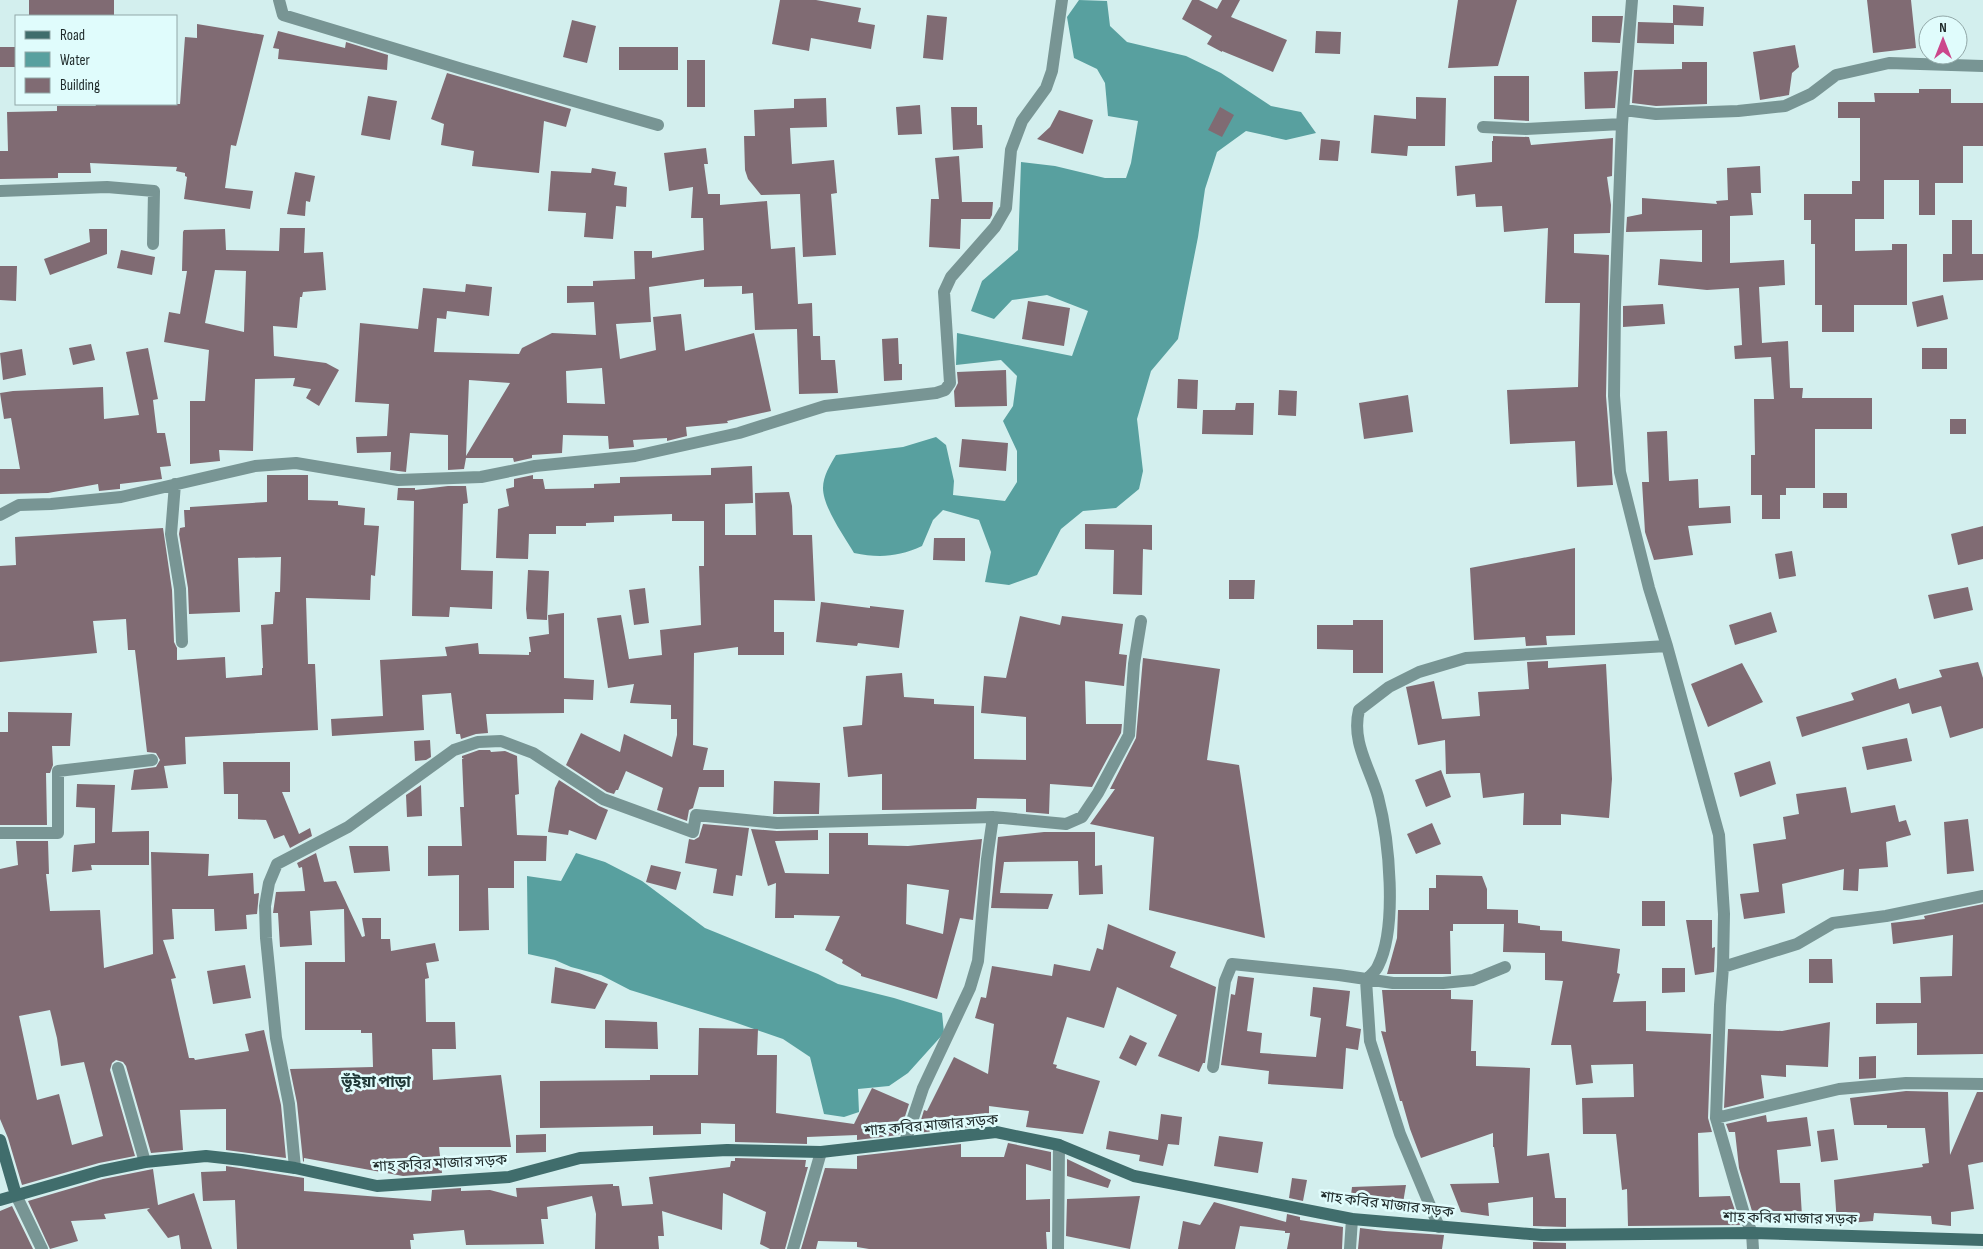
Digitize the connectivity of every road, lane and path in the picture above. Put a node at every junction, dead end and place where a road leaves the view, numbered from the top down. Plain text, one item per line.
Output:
1 (280, 0) edge
2 (1062, 0) edge
3 (1629, 1) edge
4 (1983, 66) edge
5 (1624, 110) junction
6 (1622, 124) junction
7 (658, 125) dead end
8 (1483, 127) dead end
9 (0, 191) edge
10 (153, 244) dead end
11 (175, 484) junction
12 (0, 515) edge
13 (1140, 621) dead end
14 (182, 642) dead end
15 (1667, 646) junction
16 (152, 760) dead end
17 (993, 817) junction
18 (0, 833) edge
19 (1983, 896) edge
20 (1505, 967) dead end
21 (1723, 967) junction
22 (1366, 980) junction
23 (1213, 1067) dead end
24 (118, 1068) dead end
25 (1983, 1084) edge
26 (1716, 1118) junction
27 (0, 1140) edge
28 (905, 1142) junction
29 (1059, 1145) junction
30 (821, 1152) junction
31 (145, 1162) junction
32 (295, 1168) junction
33 (16, 1195) junction
34 (0, 1200) edge
35 (1352, 1219) junction
36 (1439, 1227) junction
37 (1752, 1233) junction
38 (1983, 1240) edge
39 (42, 1249) edge
40 (793, 1249) edge
41 (1058, 1249) edge
42 (1350, 1249) edge
43 (1753, 1249) edge

1 - 7 street
2 - 11 street
3 - 5 street
4 - 5 street
5 - 6 street
6 - 8 street
6 - 15 street
9 - 10 street
11 - 12 street
11 - 14 street
13 - 17 street
15 - 21 street
15 - 22 street
16 - 18 street
17 - 28 street
17 - 32 street
19 - 21 street
20 - 22 street
21 - 26 street
22 - 23 street
22 - 36 street
24 - 31 street
25 - 26 street
26 - 37 street
27 - 33 street
28 - 29 street, শাহ কবির মাজার সড়ক
28 - 30 street, শাহ কবির মাজার সড়ক
29 - 35 street, শাহ কবির মাজার সড়ক
29 - 41 street
30 - 32 street, শাহ কবির মাজার সড়ক
30 - 40 street
31 - 32 street, শাহ কবির মাজার সড়ক
31 - 33 street, শাহ কবির মাজার সড়ক
33 - 34 street, শাহ কবির মাজার সড়ক
33 - 39 street
35 - 36 street, শাহ কবির মাজার সড়ক
35 - 42 street
36 - 37 street, শাহ কবির মাজার সড়ক
37 - 38 street, শাহ কবির মাজার সড়ক
37 - 43 street

